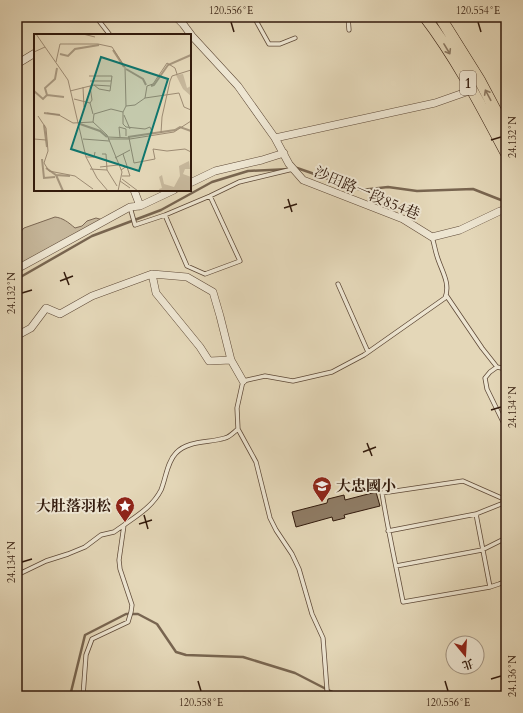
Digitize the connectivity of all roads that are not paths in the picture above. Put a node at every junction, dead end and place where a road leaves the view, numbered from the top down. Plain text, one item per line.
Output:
1 (96, 17) edge
2 (176, 17) edge
3 (254, 17) edge
4 (348, 17) edge
5 (425, 17) edge
6 (440, 17) edge
7 (349, 30) dead end
8 (109, 34) edge
9 (189, 34) edge
10 (191, 37) edge
11 (295, 38) dead end
12 (34, 54) edge
13 (17, 64) edge
14 (472, 90) junction
15 (506, 130) edge
16 (275, 138) junction
17 (284, 153) junction
18 (506, 153) edge
19 (293, 169) junction
20 (191, 183) edge
21 (134, 191) edge
22 (172, 191) edge
23 (210, 196) junction
24 (140, 206) junction
25 (130, 207) junction
26 (506, 209) edge
27 (165, 215) junction
28 (432, 237) junction
29 (17, 269) edge
30 (152, 274) junction
31 (338, 284) dead end
32 (446, 295) junction
33 (17, 333) edge
34 (368, 352) junction
35 (230, 360) junction
36 (497, 367) junction
37 (506, 369) edge
38 (243, 381) junction
39 (506, 428) edge
40 (238, 429) junction
41 (506, 501) edge
42 (476, 514) junction
43 (124, 525) junction
44 (388, 531) junction
45 (506, 538) edge
46 (482, 550) junction
47 (396, 566) junction
48 (17, 575) edge
49 (506, 581) edge
50 (490, 587) junction
51 (83, 696) edge
52 (329, 696) edge

1 - 8 lane
2 - 9 street, 沙田路一段854巷
3 - 11 lane
4 - 7 lane
5 -> 14 main road, 1
15 -> 6 main road, 1
10 - 16 street, 沙田路一段854巷
12 - 13 street
14 - 16 street
14 - 18 main road, 1
16 - 17 street, 沙田路一段854巷
17 - 19 street, 沙田路一段854巷
17 - 20 street
19 - 23 lane, 沙田路一段854巷
19 - 28 street, 沙田路一段854巷
21 - 24 street
22 - 24 street
23 - 27 lane, 沙田路一段854巷
23 - 27 lane
24 - 25 street
25 - 27 lane, 沙田路一段854巷
25 - 29 street
26 - 28 street, 沙田路一段854巷
28 - 32 lane, 沙田路一段854巷
30 - 33 street
30 - 35 street
30 - 35 street
31 - 34 lane
32 - 34 lane
32 - 36 lane
34 - 38 lane
35 - 38 street
36 - 37 lane
36 - 39 lane
38 - 40 lane
40 - 43 lane
40 - 52 lane
41 - 42 lane
41 - 44 lane
42 - 44 lane
42 - 46 lane
43 - 48 lane
43 - 51 lane
44 - 47 lane
45 - 46 lane
46 - 47 lane
46 - 50 lane
47 - 50 lane
49 - 50 lane

